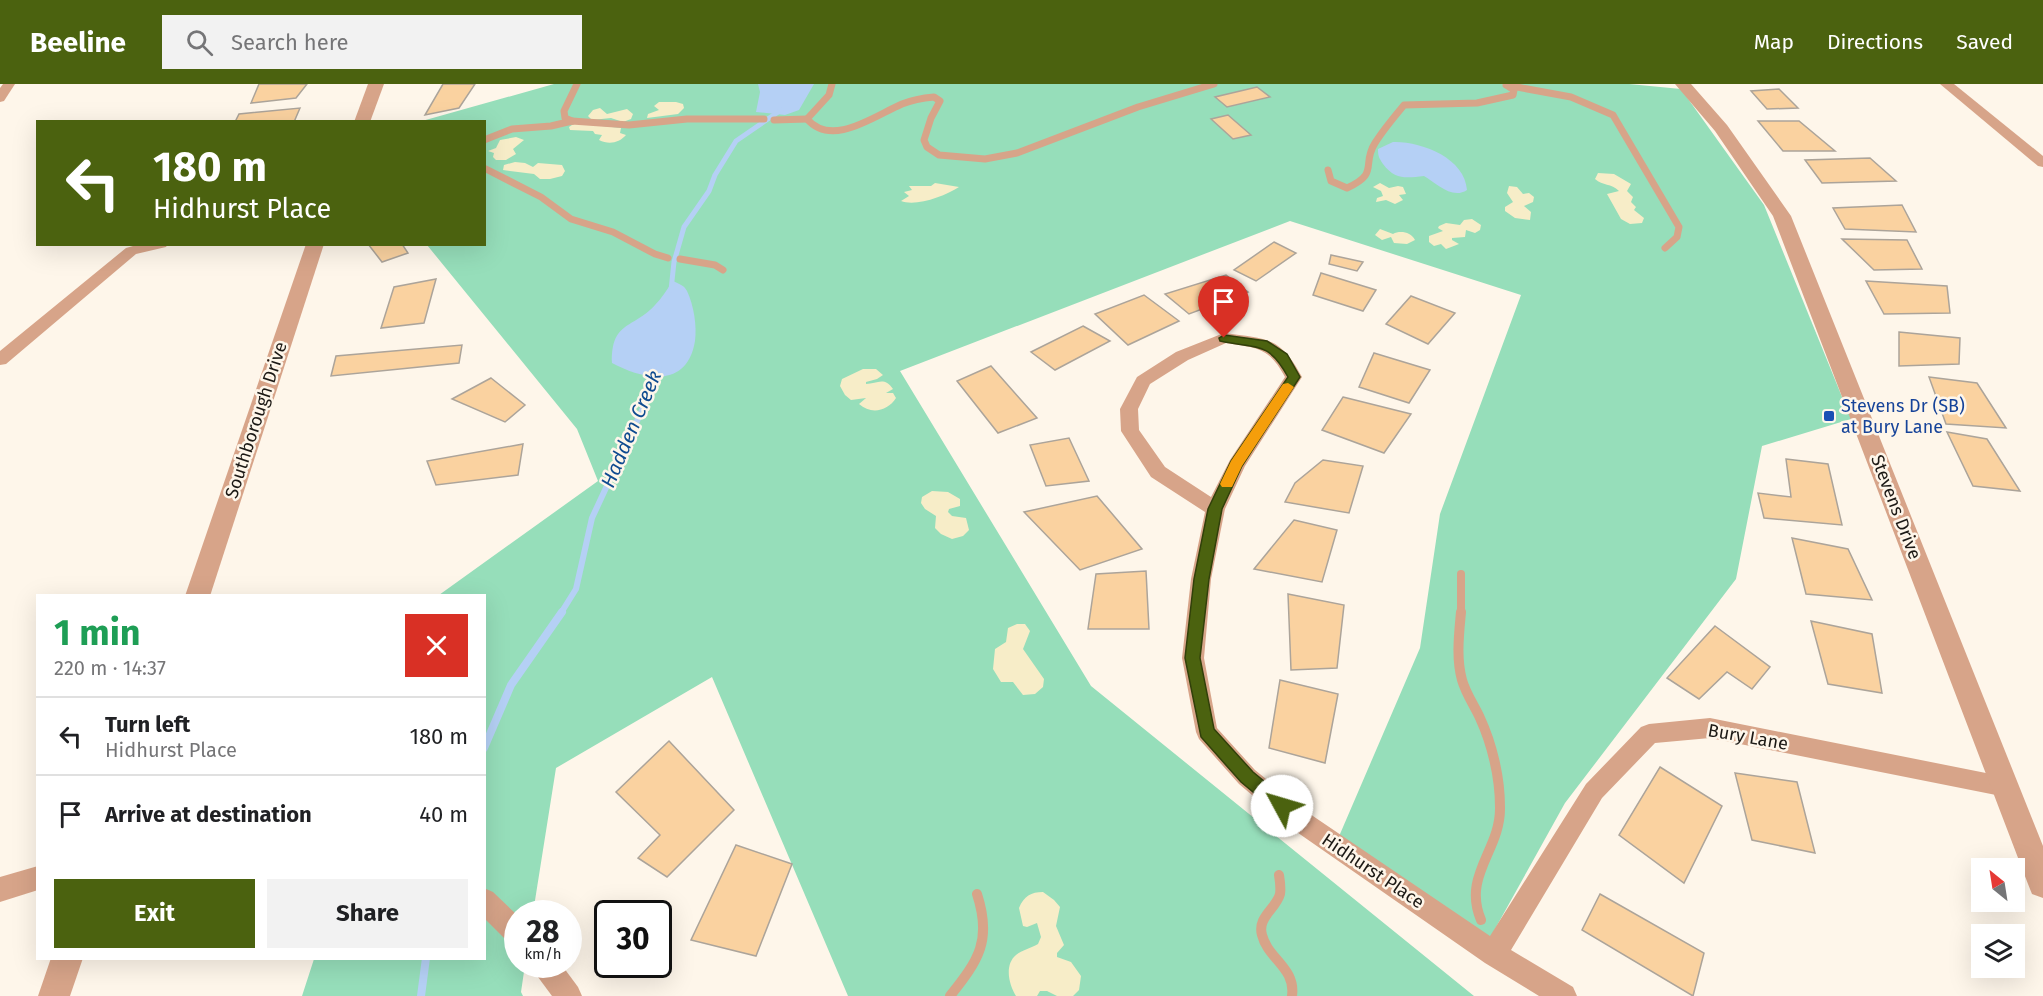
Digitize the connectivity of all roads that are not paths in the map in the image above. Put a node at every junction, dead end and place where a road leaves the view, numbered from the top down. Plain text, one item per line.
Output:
1 (9, 84) edge
2 (376, 84) edge
3 (576, 84) edge
4 (832, 84) edge
5 (1214, 84) edge
6 (1683, 84) edge
7 (1946, 84) edge
8 (1505, 85) edge
9 (0, 98) edge
10 (764, 119) dead end
11 (807, 119) junction
12 (363, 120) edge
13 (774, 120) dead end
14 (572, 121) junction
15 (486, 139) edge
16 (2043, 163) edge
17 (486, 169) edge
18 (1328, 170) dead end
19 (314, 246) edge
20 (132, 248) edge
21 (1665, 248) dead end
22 (668, 258) dead end
23 (680, 259) dead end
24 (723, 270) dead end
25 (0, 360) edge
26 (1215, 509) junction
27 (1461, 574) dead end
28 (198, 594) edge
29 (2006, 787) junction
30 (1279, 875) dead end
31 (36, 878) edge
32 (2043, 884) edge
33 (0, 890) edge
34 (977, 894) dead end
35 (486, 902) edge
36 (504, 920) edge
37 (1481, 920) dead end
38 (1494, 954) junction
39 (66, 960) edge
40 (555, 978) edge
41 (54, 996) edge
42 (569, 996) edge
43 (950, 996) edge
44 (1292, 996) edge
45 (1564, 996) edge

1 - 9 street
2 - 12 street
3 - 14 lane
4 - 11 lane
5 - 11 lane
6 - 29 street, Stevens Drive
7 - 16 street
8 - 18 lane
8 - 21 lane
10 - 14 lane
11 - 13 lane
14 - 15 lane
17 - 22 lane
19 - 28 street, Southborough Drive
20 - 25 street
23 - 24 lane
26 - 26 street, Hidhurst Place
26 - 38 street, Hidhurst Place
27 - 37 lane
29 - 32 street, Stevens Drive
29 - 38 street, Bury Lane
30 - 44 lane
31 - 33 street
34 - 43 lane
35 - 36 street
38 - 45 street, Hidhurst Place
39 - 41 street
40 - 42 street

